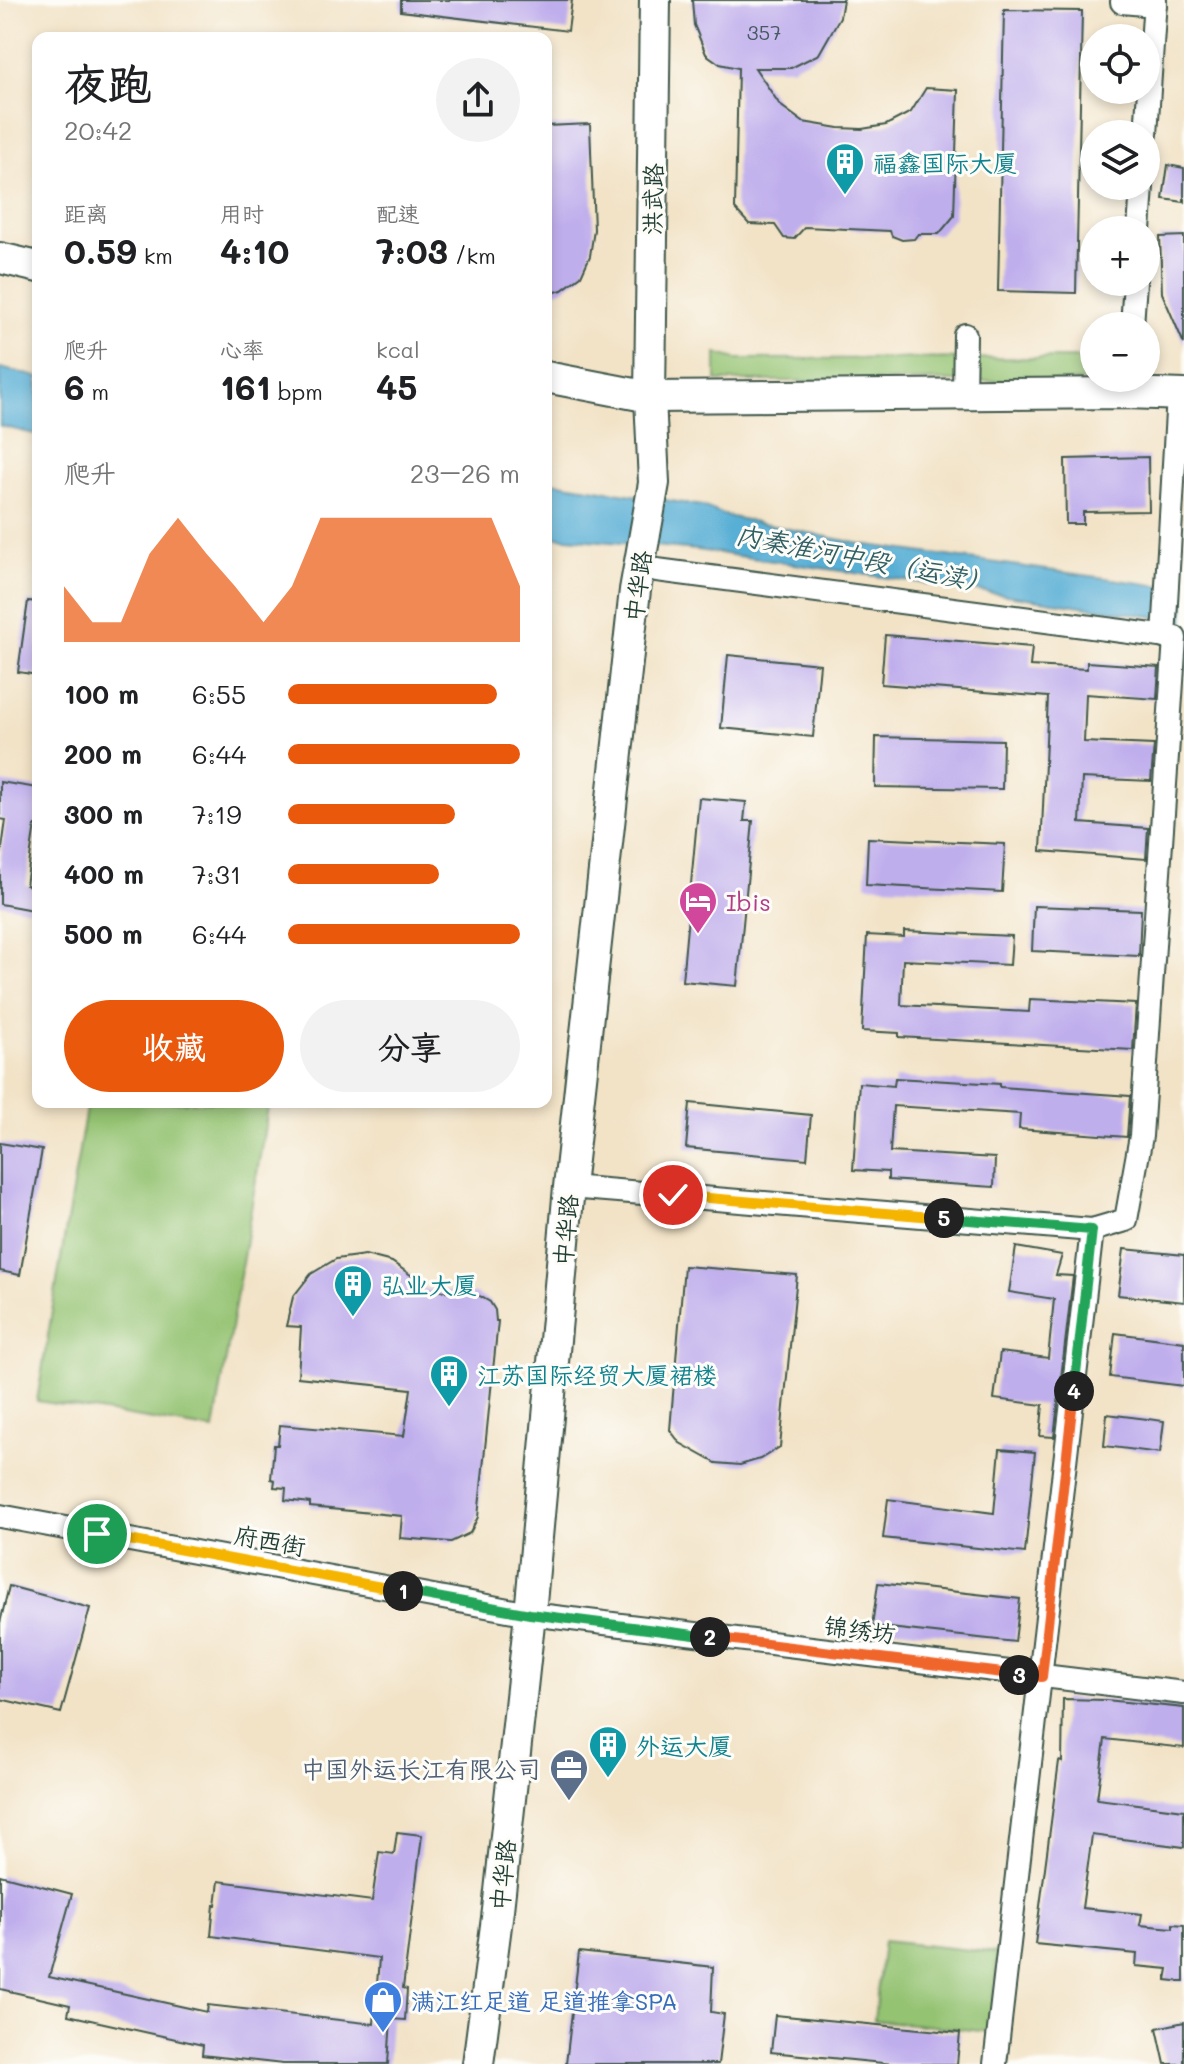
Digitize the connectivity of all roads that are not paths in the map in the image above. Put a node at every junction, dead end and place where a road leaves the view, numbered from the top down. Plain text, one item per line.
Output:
1 (655, 0) edge
2 (1122, 2) dead end
3 (1155, 2) edge
4 (1147, 120) edge
5 (0, 258) edge
6 (32, 266) edge
7 (965, 335) dead end
8 (552, 378) edge
9 (1080, 389) edge
10 (1160, 391) edge
11 (964, 395) junction
12 (1181, 395) edge
13 (650, 397) junction
14 (646, 580) junction
15 (1174, 638) edge
16 (569, 1187) junction
17 (1092, 1230) junction
18 (0, 1516) edge
19 (530, 1614) junction
20 (1042, 1677) junction
21 (1184, 1693) edge
22 (478, 2064) edge
23 (995, 2064) edge

1 - 13 main road, 洪武路
2 - 3 street
3 - 4 street
5 - 6 main road
7 - 11 street
8 - 13 main road
9 - 11 main road
10 - 12 main road
11 - 13 main road
12 - 15 street
13 - 14 main road, 中华路
14 - 15 street
14 - 16 main road, 中华路
15 - 17 street
16 - 17 street
16 - 19 main road, 中华路
17 - 20 street
18 - 19 street, 府西街
19 - 20 street, 锦绣坊
19 - 22 main road, 中华路
20 - 21 street, 锦绣坊
20 - 23 street

